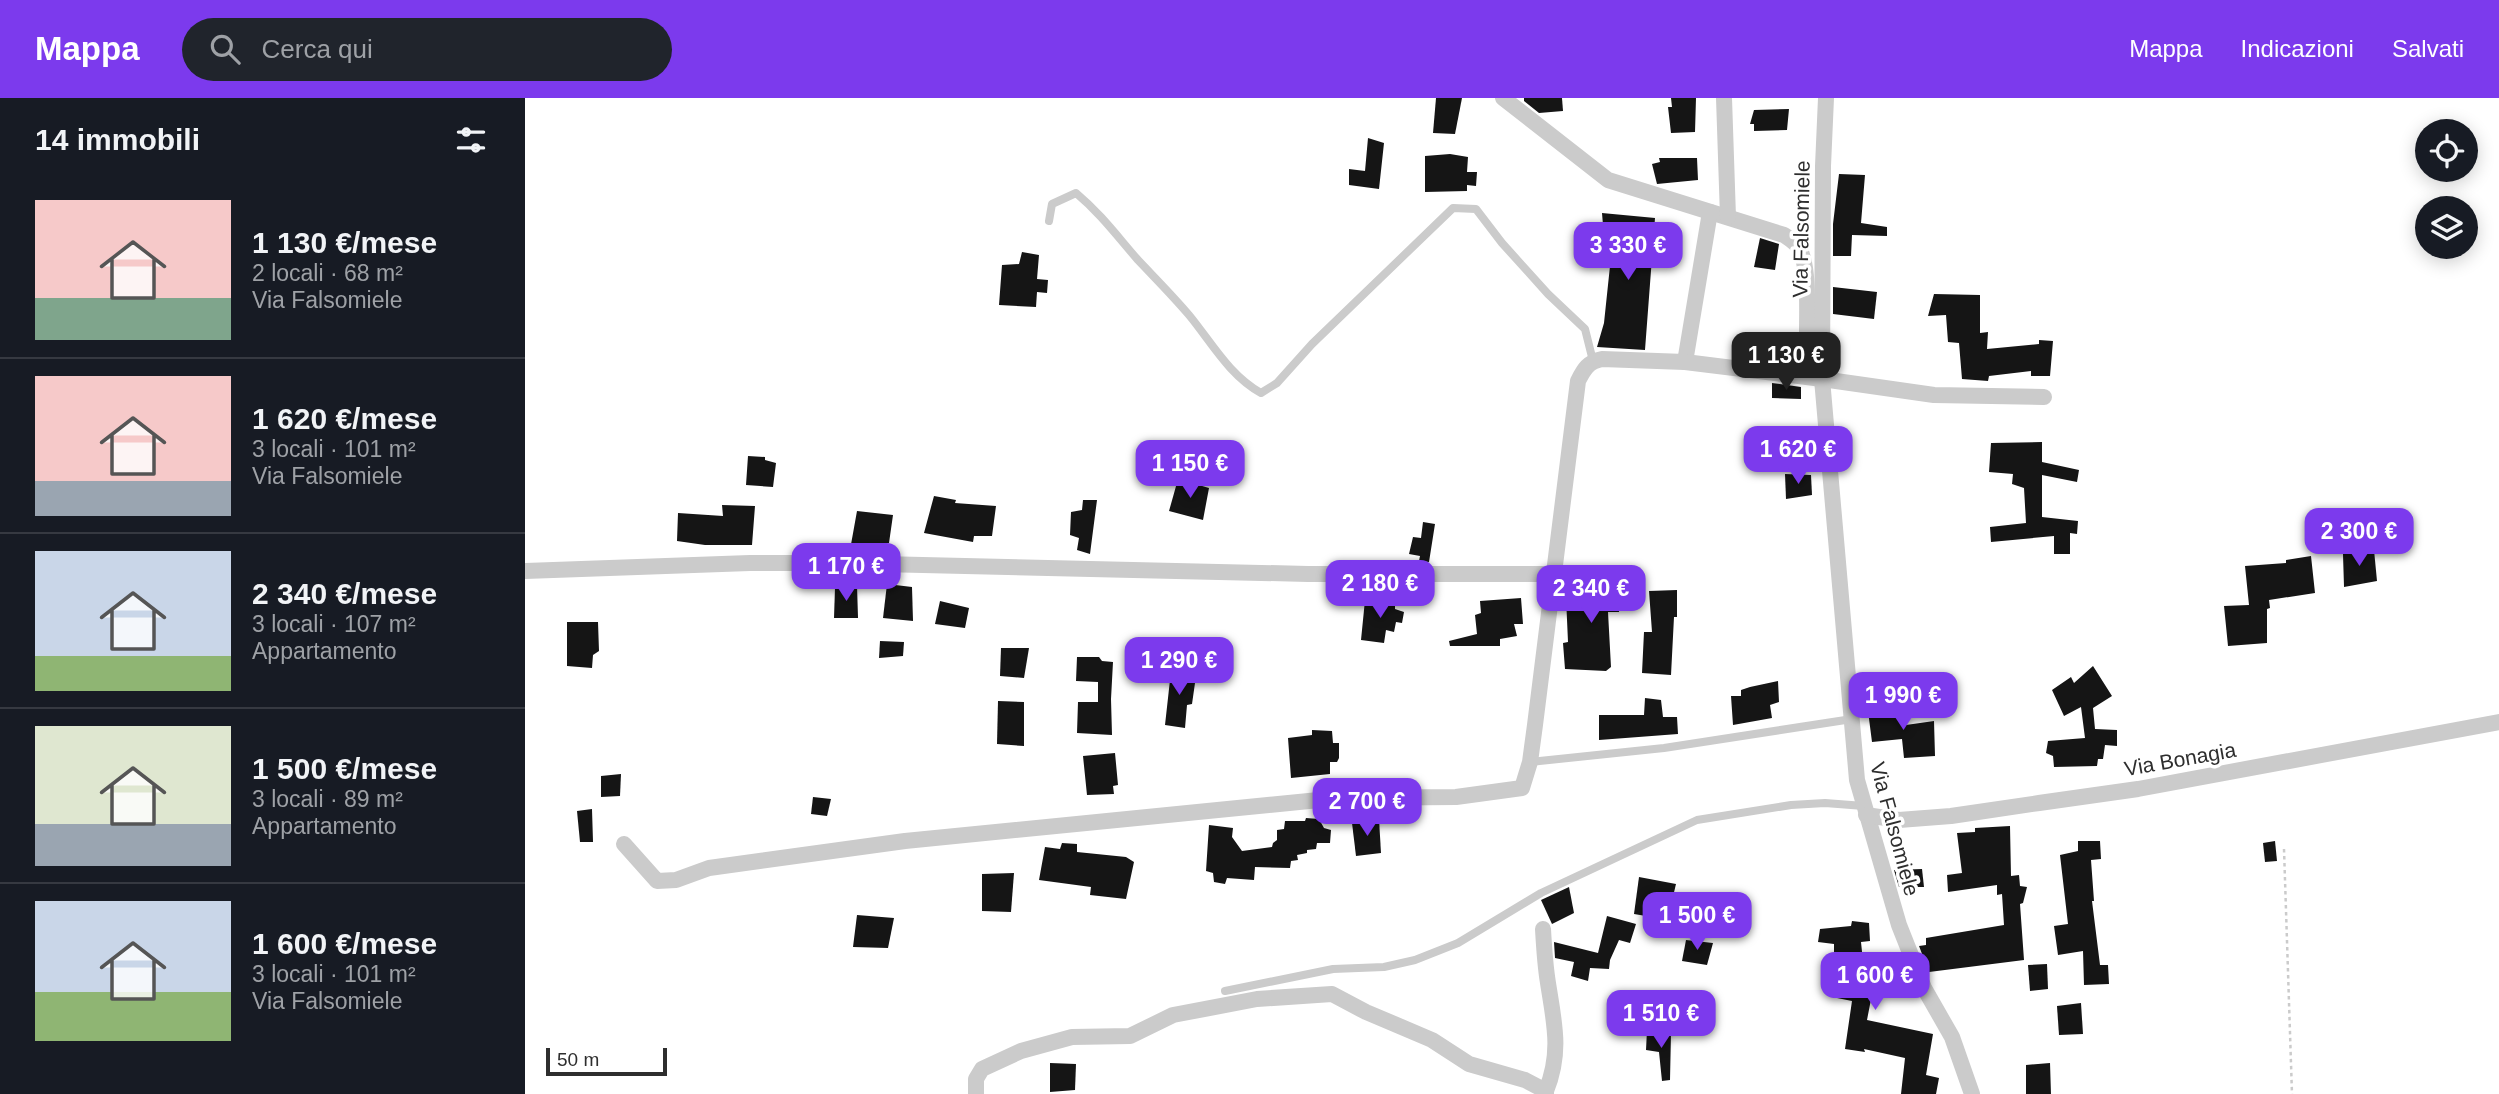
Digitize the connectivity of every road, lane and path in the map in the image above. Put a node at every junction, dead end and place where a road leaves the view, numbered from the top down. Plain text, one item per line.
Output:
1 (1503, 98) edge
2 (1724, 98) edge
3 (1826, 98) edge
4 (1710, 212) junction
5 (1728, 217) junction
6 (1048, 221) dead end
7 (1821, 342) junction
8 (1594, 360) junction
9 (1685, 362) junction
10 (1822, 379) junction
11 (2044, 397) dead end
12 (525, 571) edge
13 (1556, 574) junction
14 (1852, 719) junction
15 (2499, 722) edge
16 (1530, 762) junction
17 (1865, 811) junction
18 (624, 845) dead end
19 (2284, 849) dead end
20 (1543, 929) dead end
21 (1225, 991) dead end
22 (1546, 1092) edge
23 (976, 1094) edge
24 (1972, 1094) edge
25 (2292, 1094) edge

1 - 4 street
2 - 5 street
3 - 7 street, Via Falsomiele
4 - 5 street
4 - 9 street
5 - 7 street
6 - 8 lane
7 - 10 street, Via Falsomiele
8 - 9 street
8 - 13 street
9 - 10 street
10 - 11 street
10 - 14 street, Via Falsomiele
12 - 13 street
13 - 16 street
14 - 16 lane
14 - 17 street, Via Falsomiele
15 - 17 street, Via Bonagia
16 - 18 street
17 - 21 lane
17 - 24 street, Via Falsomiele
19 - 25 path
20 - 22 street
22 - 23 street

